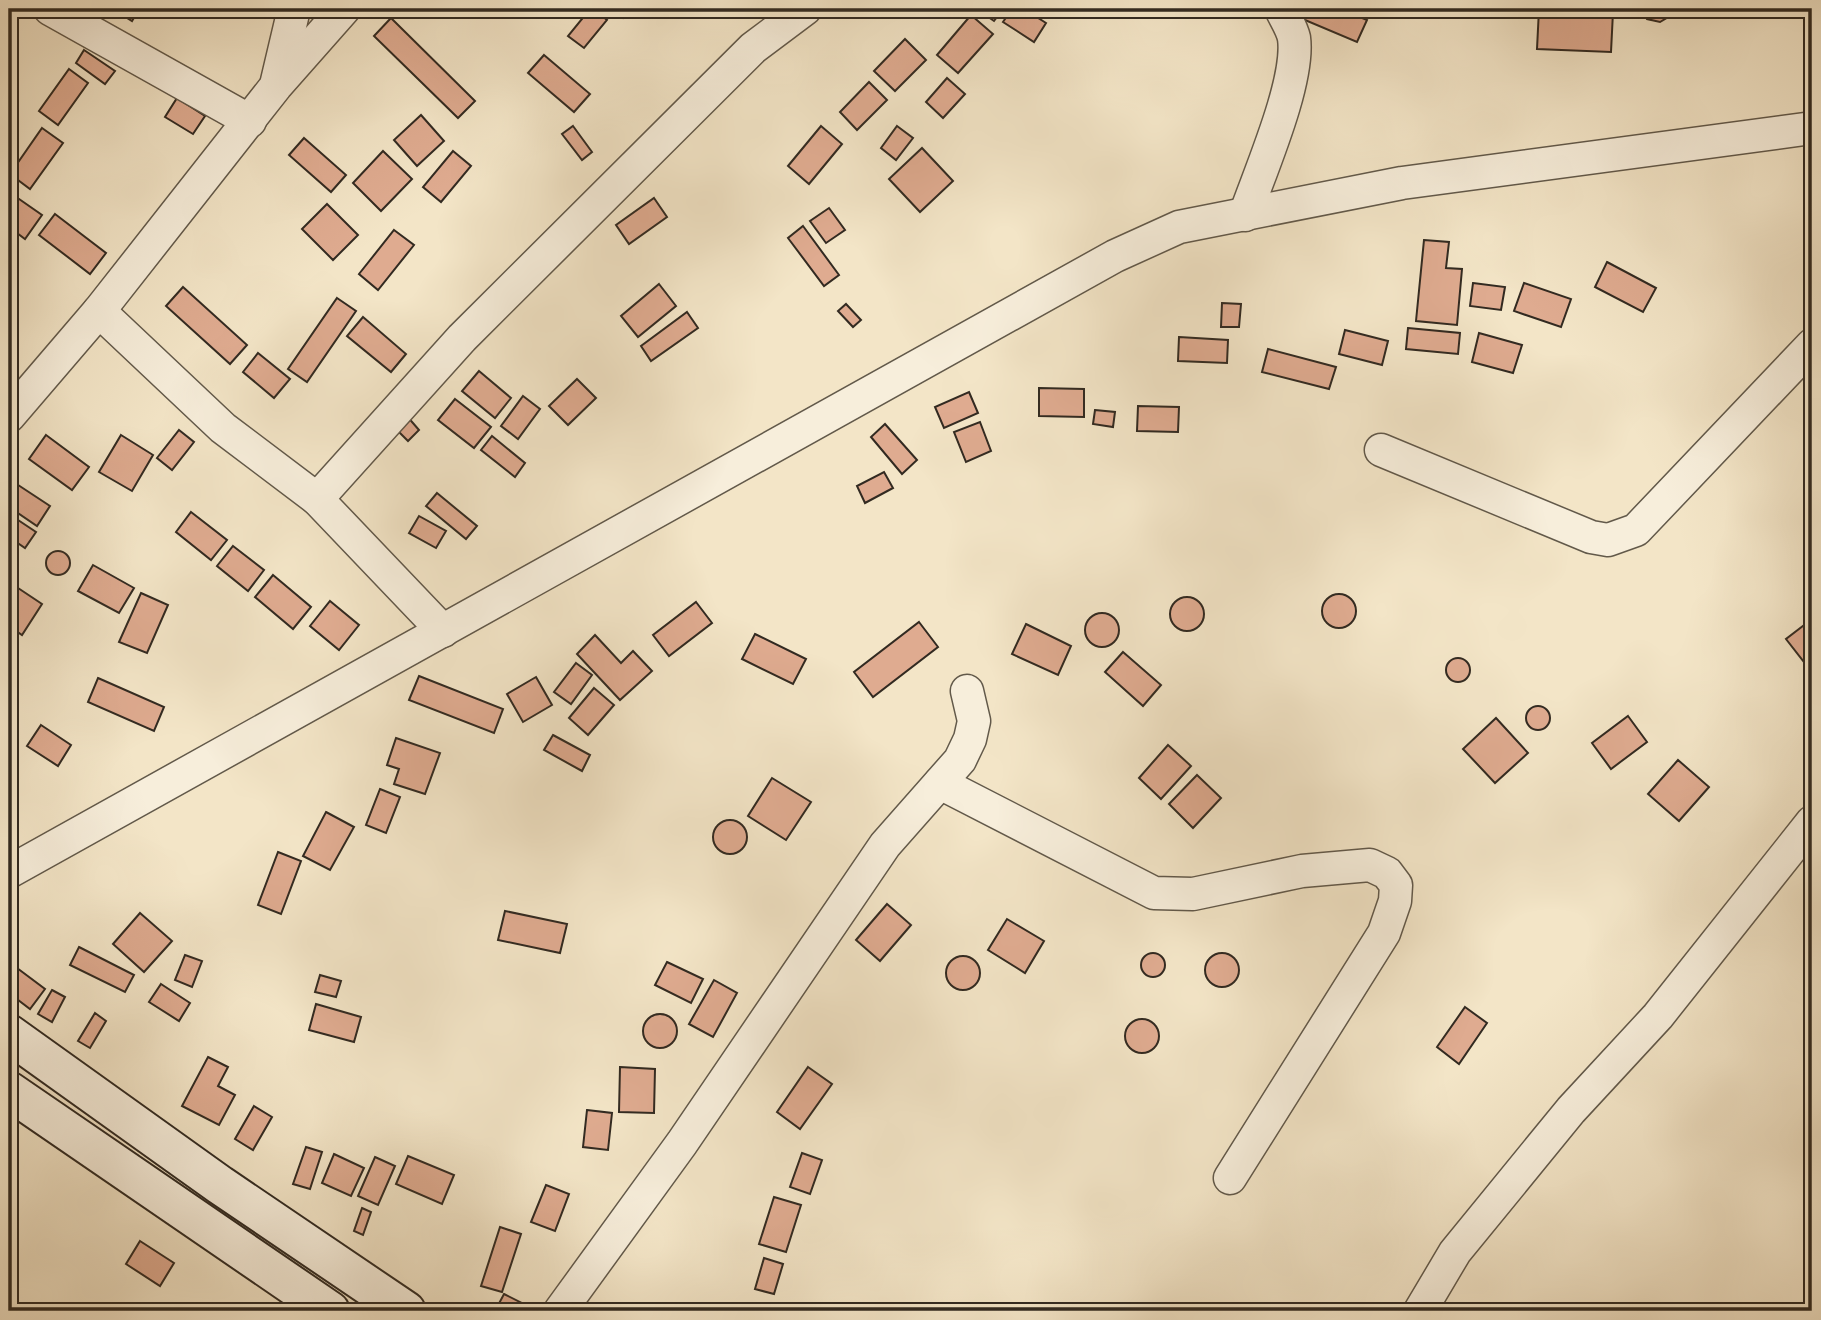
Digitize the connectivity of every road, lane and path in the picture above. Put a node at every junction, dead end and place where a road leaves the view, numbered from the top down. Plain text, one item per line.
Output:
1 (50, 9) edge
2 (294, 9) edge
3 (344, 9) edge
4 (805, 9) edge
5 (1281, 9) edge
6 (276, 86) junction
7 (250, 121) junction
8 (1812, 128) edge
9 (1245, 215) junction
10 (99, 311) junction
11 (1812, 345) edge
12 (13, 404) edge
13 (1381, 450) dead end
14 (317, 499) junction
15 (443, 631) junction
16 (967, 691) dead end
17 (940, 783) junction
18 (1812, 822) edge
19 (9, 873) edge
20 (9, 1034) edge
21 (9, 1091) edge
22 (1230, 1178) dead end
23 (330, 1311) edge
24 (406, 1311) edge
25 (560, 1311) edge
26 (1420, 1311) edge

1 - 7 street
2 - 6 street
3 - 6 street
4 - 14 street
5 - 9 street
6 - 7 street
7 - 10 street
8 - 9 street
9 - 15 street
10 - 12 street
10 - 14 street
11 - 13 street
14 - 15 street
15 - 19 street
16 - 17 street
17 - 22 street
17 - 25 street
18 - 26 street
20 - 24 main road
21 - 23 main road

